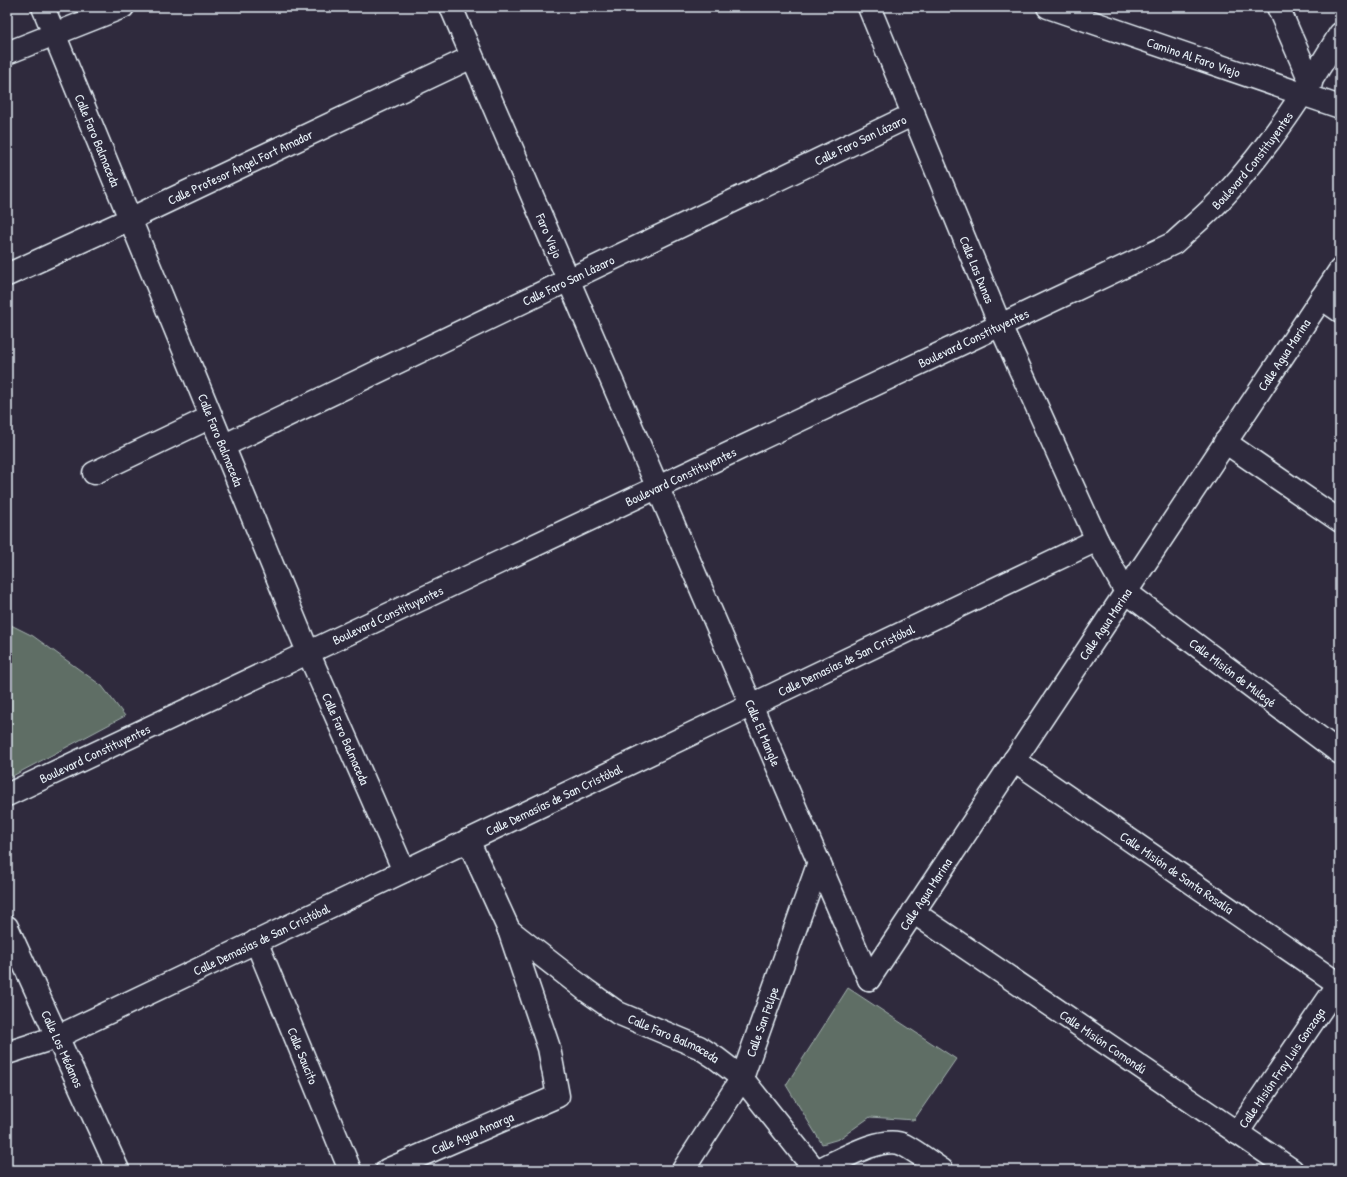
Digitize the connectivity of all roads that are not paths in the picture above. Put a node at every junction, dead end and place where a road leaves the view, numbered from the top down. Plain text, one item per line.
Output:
1 (43, 7) edge
2 (123, 7) edge
3 (452, 7) edge
4 (869, 7) edge
5 (1048, 7) edge
6 (1278, 7) edge
7 (53, 34) junction
8 (1340, 34) edge
9 (7, 53) edge
10 (472, 57) junction
11 (1307, 89) junction
12 (1340, 107) edge
13 (914, 114) junction
14 (130, 219) junction
15 (1340, 270) edge
16 (7, 275) edge
17 (568, 280) junction
18 (1321, 298) junction
19 (1340, 311) edge
20 (1000, 325) junction
21 (211, 417) junction
22 (1225, 442) junction
23 (223, 446) junction
24 (94, 473) dead end
25 (658, 487) junction
26 (1340, 521) edge
27 (1097, 540) junction
28 (1126, 592) junction
29 (308, 652) junction
30 (751, 705) junction
31 (1340, 753) edge
32 (1014, 760) junction
33 (7, 795) edge
34 (468, 840) junction
35 (819, 862) junction
36 (404, 871) junction
37 (913, 912) junction
38 (7, 927) edge
39 (509, 930) junction
40 (256, 941) junction
41 (869, 979) joint
42 (1340, 984) edge
43 (56, 1037) junction
44 (7, 1053) edge
45 (742, 1078) junction
46 (558, 1096) joint
47 (1237, 1133) junction
48 (118, 1170) edge
49 (350, 1170) edge
50 (387, 1170) edge
51 (683, 1170) edge
52 (816, 1170) edge
53 (942, 1170) edge
54 (1292, 1170) edge

1 - 7 street, Calle Faro Balmaceda
2 - 7 street
3 - 10 street, Faro Viejo
4 - 13 street, Calle Las Dunas
5 - 11 street, Camino Al Faro Viejo
6 - 11 street
7 - 9 street
7 - 14 street, Calle Faro Balmaceda
8 - 11 street, Boulevard Constituyentes
10 - 14 street, Calle Profesor Ángel Fort Amador
10 - 17 street, Faro Viejo
11 - 12 street, Camino Al Faro Viejo
11 - 20 street, Boulevard Constituyentes
13 - 17 street, Calle Faro San Lázaro
13 - 20 street, Calle Las Dunas
14 - 16 street, Calle Profesor Ángel Fort Amador
14 - 21 street, Calle Faro Balmaceda
15 - 18 street, Calle Agua Marina
17 - 23 street, Calle Faro San Lázaro
17 - 25 street, Faro Viejo
18 - 19 street
18 - 22 street, Calle Agua Marina
20 - 25 street, Boulevard Constituyentes
20 - 27 street, Calle Las Dunas
21 - 23 street, Calle Faro Balmaceda
21 - 24 street
22 - 26 street
22 - 28 street, Calle Agua Marina
23 - 29 street, Calle Faro Balmaceda
25 - 29 street, Boulevard Constituyentes
25 - 30 street, Calle El Mangle
27 - 28 street, Calle Las Dunas
27 - 30 street, Calle Demasías de San Cristóbal
28 - 31 street, Calle Misión de Mulegé
28 - 32 street, Calle Agua Marina
29 - 33 street, Boulevard Constituyentes
29 - 36 street, Calle Faro Balmaceda
30 - 34 street, Calle Demasías de San Cristóbal
30 - 35 street, Calle El Mangle
32 - 37 street, Calle Agua Marina
32 - 42 street, Calle Misión de Santa Rosalía
34 - 36 street, Calle Demasías de San Cristóbal
34 - 39 street, Calle Faro Balmaceda
35 - 41 street, Calle El Mangle
35 - 45 street, Calle San Felipe
36 - 40 street, Calle Demasías de San Cristóbal
37 - 41 street, Calle Agua Marina
37 - 47 street, Calle Misión Comondú
38 - 43 street, Calle Los Médanos
39 - 45 street, Calle Faro Balmaceda
39 - 46 street, Calle Faro Balmaceda
40 - 43 street, Calle Demasías de San Cristóbal
40 - 49 street, Calle Saucito
42 - 47 street, Calle Misión Fray Luis Gonzaga
43 - 44 street, Calle Demasías de San Cristóbal
43 - 48 street, Calle Los Médanos
45 - 51 street, Calle San Felipe
45 - 52 street, Calle Faro Balmaceda
46 - 50 street, Calle Agua Amarga
47 - 54 street, Calle Misión Comondú
52 - 53 street

